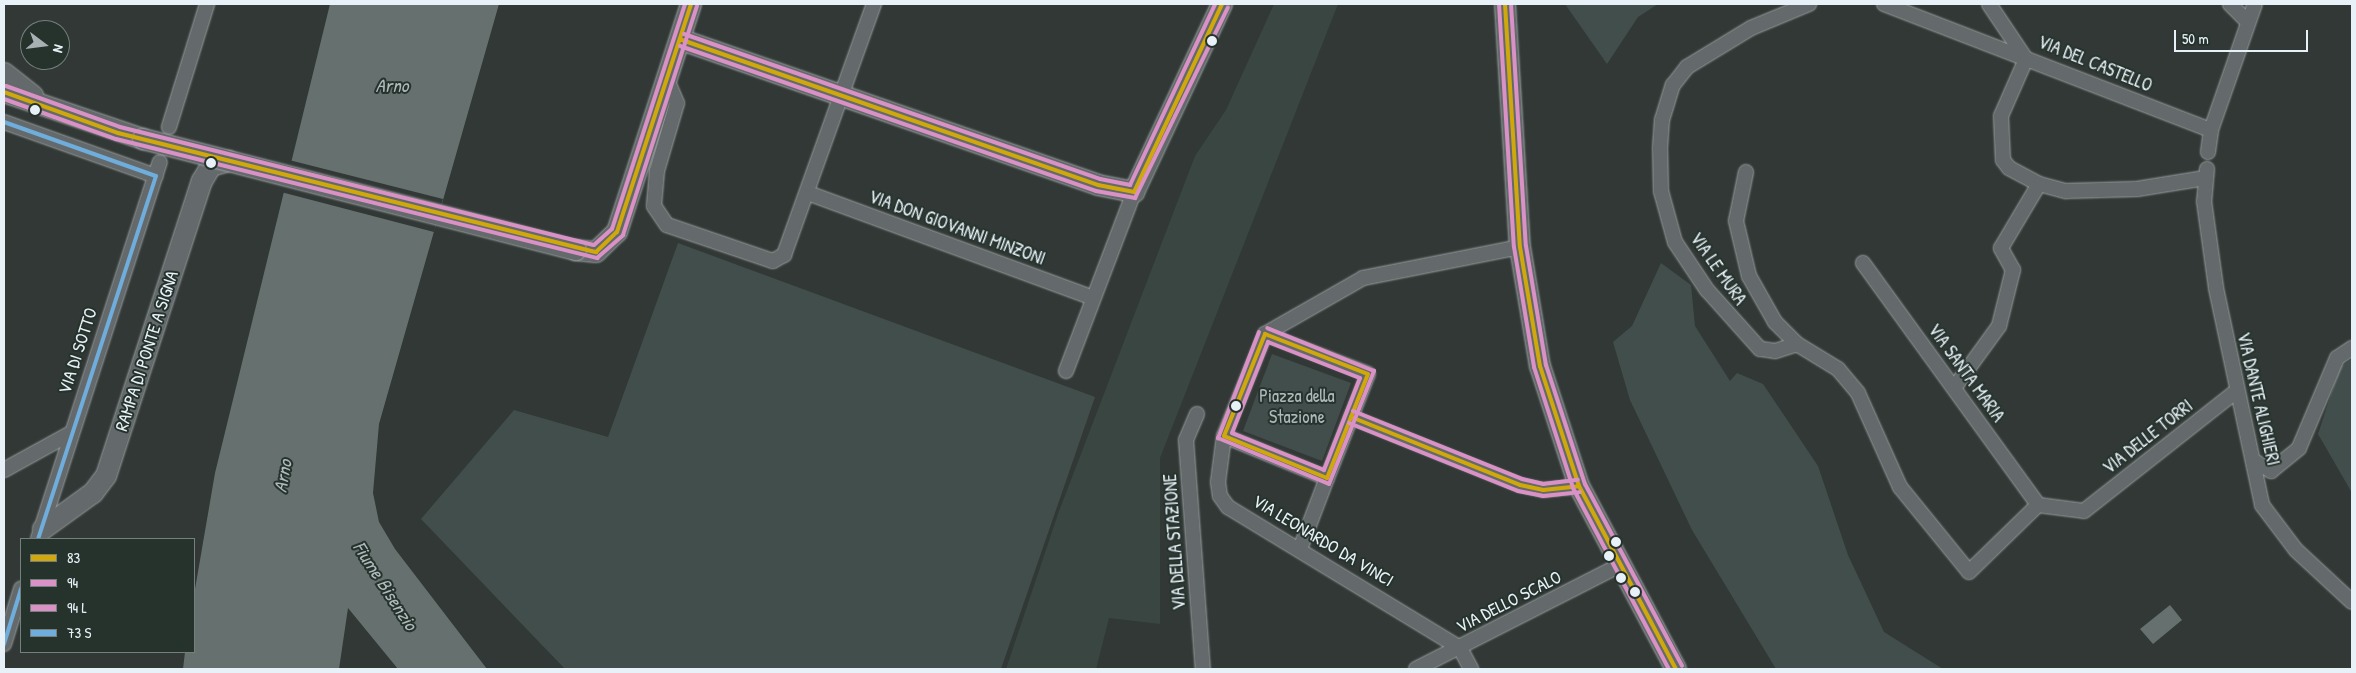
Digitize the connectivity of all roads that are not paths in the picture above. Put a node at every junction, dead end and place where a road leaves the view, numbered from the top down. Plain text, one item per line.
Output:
1 (207, 4) edge
2 (691, 4) edge
3 (874, 4) edge
4 (1222, 4) edge
5 (1505, 4) edge
6 (1810, 4) edge
7 (1884, 4) edge
8 (1989, 4) edge
9 (2230, 4) edge
10 (2255, 4) edge
11 (2246, 20) junction
12 (682, 40) junction
13 (2026, 59) junction
14 (4, 73) edge
15 (668, 82) junction
16 (4, 92) edge
17 (843, 94) junction
18 (53, 111) junction
19 (4, 122) edge
20 (169, 128) dead end
21 (2211, 130) junction
22 (2208, 152) dead end
23 (228, 161) junction
24 (1746, 172) dead end
25 (2039, 184) junction
26 (1134, 192) junction
27 (808, 193) junction
28 (1520, 247) junction
29 (1862, 263) dead end
30 (1093, 298) junction
31 (1265, 334) junction
32 (1797, 344) junction
33 (2352, 348) edge
34 (1066, 371) dead end
35 (1954, 388) junction
36 (2235, 392) junction
37 (1197, 414) dead end
38 (1351, 418) junction
39 (71, 433) junction
40 (1224, 436) junction
41 (2254, 462) junction
42 (4, 470) edge
43 (1327, 478) junction
44 (1579, 486) junction
45 (2038, 505) junction
46 (41, 534) edge
47 (1300, 549) junction
48 (1618, 566) junction
49 (20, 592) edge
50 (2352, 602) edge
51 (4, 644) edge
52 (1460, 648) junction
53 (1203, 669) edge
54 (1416, 669) edge
55 (1471, 669) edge
56 (1676, 669) edge

1 - 20 street
2 - 12 main road
3 - 17 street
4 - 26 main road
5 - 28 main road
6 - 32 street, VIA LE MURA
7 - 13 street
8 - 13 street, VIA DEL CASTELLO
9 - 11 street
10 - 11 street
11 - 21 street
12 - 15 main road
12 - 17 main road
13 - 21 street, VIA DEL CASTELLO
13 - 25 street
14 - 18 main road
15 - 23 main road, bridge
15 - 27 street
16 - 18 main road
17 - 26 main road
17 - 27 street
18 - 23 main road, bridge
19 - 39 street, VIA DI SOTTO
21 - 22 street
23 - 46 main road, RAMPA DI PONTE A SIGNA
24 - 32 street
25 - 35 street
25 - 36 street, VIA DANTE ALIGHIERI
26 - 30 street
27 - 30 street, VIA DON GIOVANNI MINZONI
28 - 31 street
28 - 44 main road
29 - 35 street, VIA SANTA MARIA
30 - 34 street
31 - 38 street
31 - 40 street
32 - 45 street
33 - 41 street
35 - 45 street, VIA SANTA MARIA
36 - 41 street, VIA DANTE ALIGHIERI
36 - 45 street, VIA DELLE TORRI
37 - 53 street, VIA DELLA STAZIONE
38 - 43 street
38 - 44 street
39 - 42 street
39 - 46 street, VIA DI SOTTO
40 - 43 street
40 - 47 street, VIA LEONARDO DA VINCI
41 - 50 street, VIA DANTE ALIGHIERI
43 - 47 street
44 - 48 main road
47 - 52 street, VIA LEONARDO DA VINCI
48 - 52 street, VIA DELLO SCALO
48 - 56 main road
49 - 51 street
52 - 54 street, VIA DELLO SCALO
52 - 55 street

